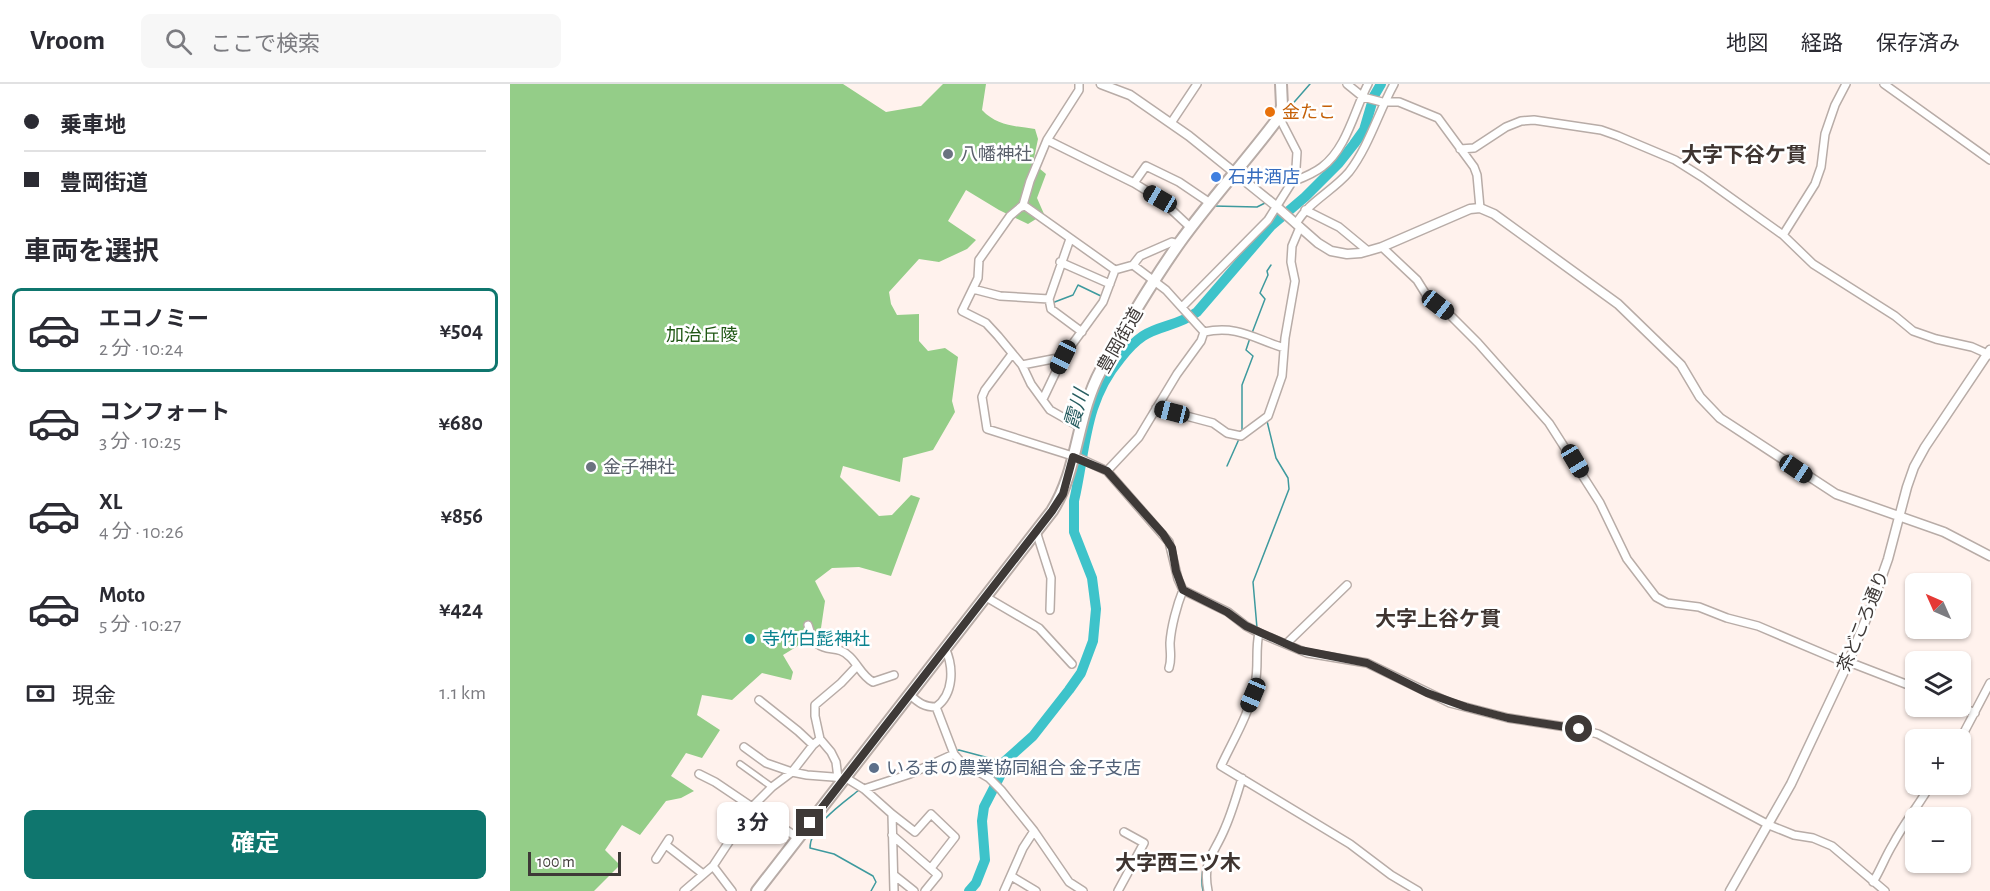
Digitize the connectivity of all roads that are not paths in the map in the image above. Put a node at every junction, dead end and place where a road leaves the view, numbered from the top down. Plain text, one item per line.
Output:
1 (1079, 84) edge
2 (1101, 84) edge
3 (1197, 84) edge
4 (1281, 84) edge
5 (1347, 84) edge
6 (1368, 84) edge
7 (1394, 84) edge
8 (1846, 84) edge
9 (1884, 84) edge
10 (1362, 96) junction
11 (1383, 102) junction
12 (1279, 117) junction
13 (1171, 123) junction
14 (1047, 140) junction
15 (1460, 149) junction
16 (1990, 160) edge
17 (1235, 172) junction
18 (1292, 182) junction
19 (1134, 183) junction
20 (1210, 203) junction
21 (1022, 207) junction
22 (1277, 207) junction
23 (1480, 208) junction
24 (1305, 210) junction
25 (1296, 224) junction
26 (1191, 228) junction
27 (1783, 235) junction
28 (1070, 239) junction
29 (1179, 244) junction
30 (1382, 247) junction
31 (1368, 251) junction
32 (1060, 262) junction
33 (1133, 265) junction
34 (1115, 270) junction
35 (1155, 281) junction
36 (1110, 284) junction
37 (973, 289) junction
38 (1048, 299) junction
39 (1182, 307) junction
40 (1082, 332) junction
41 (1204, 332) junction
42 (1284, 348) junction
43 (1989, 353) edge
44 (1012, 354) junction
45 (1063, 357) junction
46 (1022, 365) junction
47 (1043, 399) junction
48 (1156, 408) junction
49 (1080, 428) junction
50 (1076, 458) junction
51 (1107, 471) junction
52 (1899, 517) junction
53 (1036, 531) junction
54 (1990, 556) edge
55 (1347, 585) dead end
56 (1183, 590) junction
57 (986, 597) junction
58 (1050, 610) dead end
59 (808, 626) dead end
60 (1259, 633) junction
61 (1287, 643) junction
62 (945, 648) junction
63 (1848, 663) junction
64 (1072, 664) dead end
65 (857, 666) junction
66 (1169, 668) dead end
67 (894, 675) dead end
68 (1990, 683) edge
69 (1905, 684) edge
70 (910, 695) junction
71 (759, 700) dead end
72 (936, 707) junction
73 (1971, 711) edge
74 (1975, 713) junction
75 (1966, 729) edge
76 (820, 739) junction
77 (813, 745) junction
78 (744, 747) dead end
79 (953, 752) junction
80 (740, 764) dead end
81 (792, 772) junction
82 (699, 774) dead end
83 (842, 778) junction
84 (1242, 778) junction
85 (771, 787) junction
86 (864, 789) junction
87 (1924, 795) edge
88 (753, 807) junction
89 (892, 814) junction
90 (1769, 825) junction
91 (1034, 831) junction
92 (1124, 832) dead end
93 (892, 835) junction
94 (798, 838) junction
95 (656, 859) dead end
96 (713, 866) junction
97 (931, 868) junction
98 (703, 874) junction
99 (894, 875) junction
100 (1011, 876) junction
101 (1873, 882) junction
102 (759, 890) edge
103 (684, 891) edge
104 (732, 891) edge
105 (894, 891) edge
106 (914, 891) edge
107 (925, 891) edge
108 (1004, 891) edge
109 (1036, 891) edge
110 (1083, 891) edge
111 (1118, 891) edge
112 (1208, 891) edge
113 (1418, 891) edge
114 (1730, 891) edge
115 (1885, 891) edge

1 - 14 street
2 - 13 street
3 - 13 street
4 - 12 main road
5 - 10 street
6 - 10 street
7 - 11 street
8 - 27 street
9 - 16 street
10 - 11 street
10 - 18 street
11 - 15 street
11 - 24 street
12 - 17 main road, 豊岡街道
12 - 18 street
13 - 17 street
14 - 19 street
14 - 21 street
15 - 23 street
15 - 27 street
17 - 20 main road, 豊岡街道
17 - 22 street
18 - 22 street
19 - 20 street
19 - 26 street
20 - 26 main road, 豊岡街道
21 - 28 street
21 - 37 street
22 - 25 street
22 - 39 street
23 - 30 street
23 - 52 street
24 - 25 street
24 - 31 street
25 - 31 street
25 - 42 street
26 - 29 main road, 豊岡街道
27 - 43 street
28 - 32 street
28 - 34 street
29 - 33 street
29 - 35 main road, 豊岡街道
30 - 31 street
30 - 63 street
32 - 36 street
32 - 38 street
33 - 34 street
33 - 35 street
34 - 36 street
35 - 39 street
35 - 49 main road, 豊岡街道
36 - 40 street
37 - 38 street
37 - 44 street
38 - 40 street
39 - 41 street
40 - 45 street
41 - 42 street
41 - 48 street
42 - 48 street
43 - 52 street, 茶どころ通り
44 - 46 street
44 - 50 street
45 - 46 street
45 - 47 street
46 - 47 street
47 - 49 street
48 - 51 street
49 - 50 main road, 豊岡街道
50 - 51 street
50 - 53 main road, 豊岡街道
51 - 56 street
52 - 54 street
52 - 63 street, 茶どころ通り
53 - 57 main road, 豊岡街道
53 - 58 street
55 - 61 street
56 - 60 street
56 - 66 street
57 - 62 main road, 豊岡街道
57 - 64 street
59 - 65 street
60 - 61 street
60 - 84 street
61 - 90 street
62 - 70 main road, 豊岡街道
62 - 72 street
63 - 69 street
63 - 90 street, 茶どころ通り
65 - 67 street
65 - 76 street
68 - 74 street
70 - 72 street
70 - 83 main road, 豊岡街道
71 - 77 street
72 - 79 street
73 - 74 street
74 - 75 street
76 - 77 street
76 - 83 street
77 - 81 street
78 - 81 street
79 - 86 street
79 - 91 street
80 - 85 street
81 - 83 street
81 - 85 street
82 - 88 street
83 - 86 street
83 - 94 main road, 豊岡街道
84 - 112 street
84 - 113 street
85 - 88 street
86 - 89 street
87 - 101 street
88 - 94 street
88 - 96 street
89 - 93 street
89 - 97 street
90 - 101 street
90 - 114 street, 茶どころ通り
91 - 100 street
91 - 110 street
92 - 111 street
93 - 97 street
93 - 99 street
94 - 102 main road, 豊岡街道
95 - 98 street
96 - 98 street
96 - 104 street
97 - 107 street
98 - 103 street
99 - 105 street
99 - 106 street
100 - 108 street
100 - 109 street
101 - 115 street

